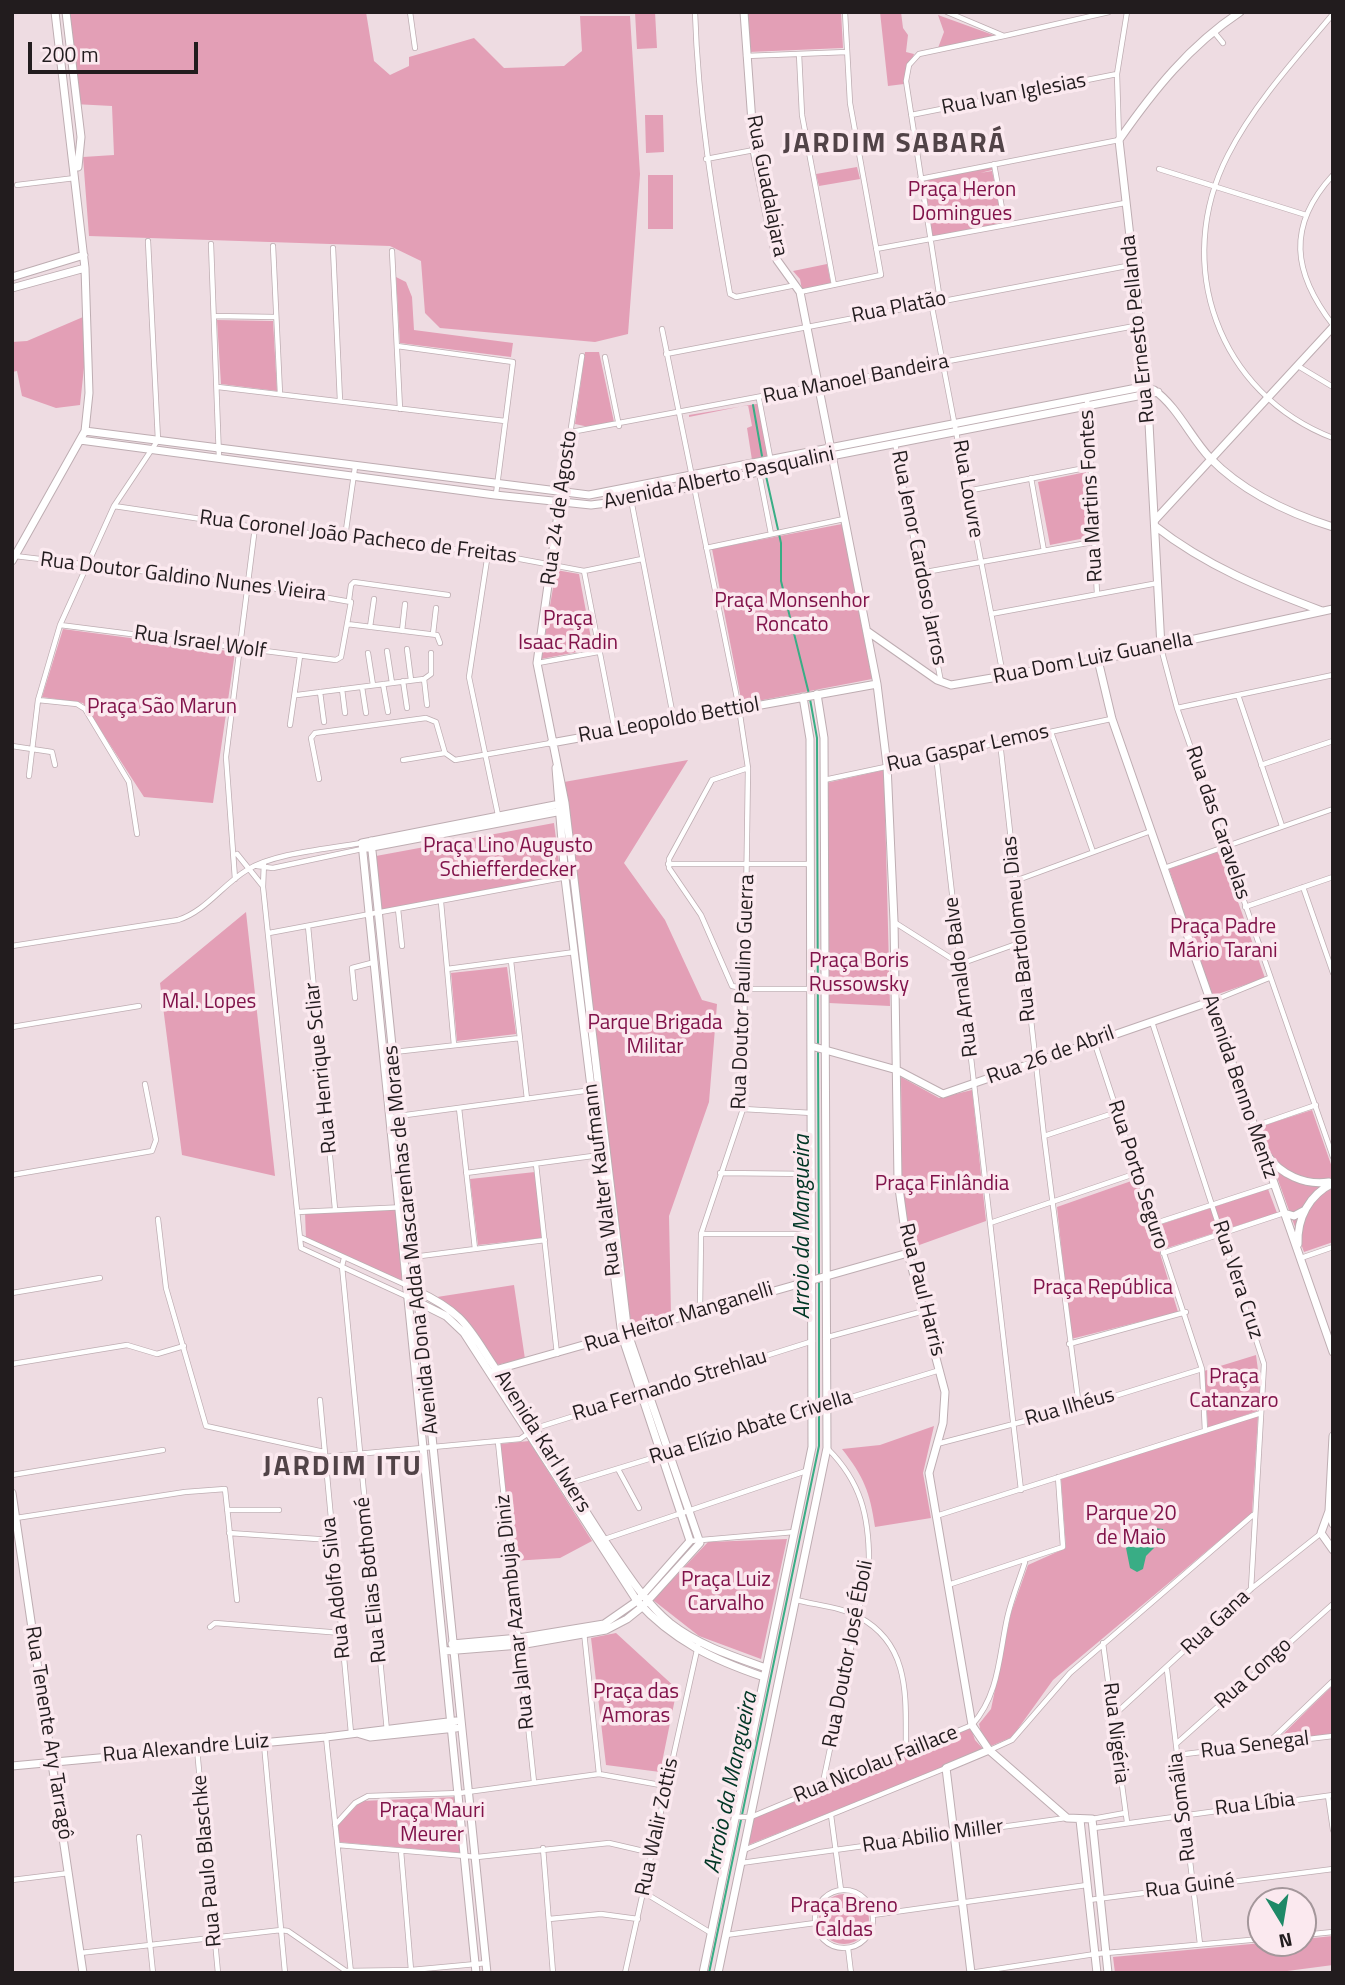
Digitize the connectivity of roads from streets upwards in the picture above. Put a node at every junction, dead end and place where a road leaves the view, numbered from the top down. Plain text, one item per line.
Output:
1 (55, 12) edge
2 (66, 12) edge
3 (410, 12) edge
4 (695, 12) edge
5 (744, 12) edge
6 (845, 12) edge
7 (947, 12) edge
8 (1109, 12) edge
9 (1127, 12) edge
10 (1240, 12) edge
11 (1333, 14) edge
12 (1214, 32) junction
13 (1004, 36) junction
14 (1223, 43) dead end
15 (415, 48) dead end
16 (847, 51) junction
17 (799, 54) junction
18 (745, 56) junction
19 (1117, 74) junction
20 (911, 115) junction
21 (81, 139) junction
22 (71, 140) junction
23 (1119, 140) junction
24 (754, 150) junction
25 (706, 159) junction
26 (994, 164) junction
27 (1159, 169) dead end
28 (1333, 175) edge
29 (76, 178) junction
30 (920, 179) junction
31 (17, 186) dead end
32 (1215, 187) junction
33 (1125, 203) junction
34 (1306, 215) junction
35 (1005, 225) junction
36 (931, 239) junction
37 (148, 241) dead end
38 (211, 244) dead end
39 (273, 246) dead end
40 (333, 248) dead end
41 (876, 249) junction
42 (392, 251) dead end
43 (84, 255) junction
44 (1132, 265) junction
45 (85, 268) junction
46 (12, 277) edge
47 (834, 285) junction
48 (12, 288) edge
49 (798, 288) junction
50 (940, 300) junction
51 (931, 302) junction
52 (214, 316) junction
53 (275, 317) junction
54 (1140, 325) junction
55 (1333, 326) edge
56 (807, 327) junction
57 (662, 329) dead end
58 (397, 346) junction
59 (666, 354) junction
60 (582, 356) dead end
61 (605, 357) dead end
62 (943, 362) junction
63 (1298, 365) junction
64 (817, 386) junction
65 (1147, 386) junction
66 (218, 387) junction
67 (1333, 387) edge
68 (1158, 392) junction
69 (279, 394) junction
70 (1148, 397) junction
71 (1087, 398) junction
72 (759, 399) junction
73 (1266, 400) junction
74 (340, 401) junction
75 (1087, 408) junction
76 (400, 409) junction
77 (678, 413) junction
78 (505, 421) junction
79 (955, 422) junction
80 (619, 426) junction
81 (85, 431) junction
82 (571, 432) junction
83 (957, 432) junction
84 (894, 434) junction
85 (1333, 438) edge
86 (80, 440) junction
87 (158, 440) junction
88 (896, 443) junction
89 (830, 447) junction
90 (221, 448) junction
91 (149, 450) junction
92 (831, 456) junction
93 (219, 458) junction
94 (1211, 458) junction
95 (770, 459) junction
96 (757, 462) junction
97 (355, 467) junction
98 (1090, 467) junction
99 (772, 470) junction
100 (759, 473) junction
101 (692, 476) junction
102 (354, 477) junction
103 (1031, 478) junction
104 (497, 486) junction
105 (695, 486) junction
106 (629, 489) junction
107 (967, 491) junction
108 (561, 492) junction
109 (495, 495) junction
110 (631, 500) junction
111 (559, 503) junction
112 (114, 506) junction
113 (844, 519) junction
114 (1155, 523) junction
115 (255, 527) junction
116 (1333, 527) edge
117 (771, 534) junction
118 (345, 537) junction
119 (1093, 542) junction
120 (706, 548) junction
121 (1044, 551) junction
122 (488, 554) junction
123 (14, 559) edge
124 (642, 559) junction
125 (981, 562) junction
126 (552, 563) junction
127 (87, 565) junction
128 (584, 570) junction
129 (920, 573) junction
130 (1158, 583) junction
131 (249, 584) junction
132 (1097, 594) junction
133 (448, 595) dead end
134 (374, 599) dead end
135 (350, 600) junction
136 (405, 604) dead end
137 (436, 608) dead end
138 (1333, 609) edge
139 (1324, 611) junction
140 (991, 614) junction
141 (347, 624) junction
142 (60, 625) junction
143 (370, 627) junction
144 (402, 631) junction
145 (867, 631) junction
146 (433, 635) junction
147 (440, 643) dead end
148 (1161, 647) junction
149 (239, 648) junction
150 (891, 648) junction
151 (407, 649) dead end
152 (387, 651) dead end
153 (598, 652) junction
154 (368, 653) dead end
155 (431, 653) dead end
156 (871, 654) junction
157 (300, 656) junction
158 (1098, 660) junction
159 (537, 663) junction
160 (1333, 675) edge
161 (1003, 677) junction
162 (424, 679) junction
163 (411, 680) junction
164 (403, 681) junction
165 (942, 682) junction
166 (392, 683) junction
167 (383, 684) junction
168 (877, 684) junction
169 (373, 685) junction
170 (362, 687) junction
171 (342, 690) junction
172 (320, 692) junction
173 (297, 695) junction
174 (1238, 695) junction
175 (810, 696) junction
176 (38, 700) junction
177 (427, 705) dead end
178 (407, 708) dead end
179 (739, 708) junction
180 (1177, 708) junction
181 (388, 712) dead end
182 (345, 713) dead end
183 (366, 713) dead end
184 (1112, 719) junction
185 (674, 721) junction
186 (324, 722) dead end
187 (290, 724) dead end
188 (816, 730) junction
189 (615, 731) junction
190 (1051, 732) junction
191 (1333, 741) edge
192 (1000, 742) junction
193 (551, 743) junction
194 (12, 746) edge
195 (33, 749) junction
196 (445, 753) junction
197 (936, 755) junction
198 (487, 756) junction
199 (403, 760) dead end
200 (55, 765) dead end
201 (887, 765) junction
202 (1260, 765) junction
203 (748, 768) junction
204 (29, 776) dead end
205 (319, 779) dead end
206 (824, 780) junction
207 (562, 807) junction
208 (1333, 809) edge
209 (498, 816) junction
210 (1282, 826) junction
211 (1150, 831) junction
212 (137, 834) dead end
213 (367, 845) junction
214 (1226, 846) junction
215 (235, 850) junction
216 (1093, 852) junction
217 (668, 864) junction
218 (810, 864) junction
219 (264, 865) junction
220 (748, 866) junction
221 (249, 868) junction
222 (1163, 868) junction
223 (569, 877) junction
224 (1333, 877) edge
225 (234, 879) junction
226 (1015, 881) junction
227 (263, 887) junction
228 (1303, 887) junction
229 (441, 902) junction
230 (1245, 907) junction
231 (398, 909) junction
232 (375, 914) junction
233 (894, 922) junction
234 (308, 926) junction
235 (268, 933) junction
236 (1022, 942) junction
237 (12, 946) edge
238 (402, 946) dead end
239 (578, 951) junction
240 (510, 961) junction
241 (377, 962) junction
242 (960, 964) junction
243 (447, 969) junction
244 (1333, 974) edge
245 (1269, 978) junction
246 (747, 989) junction
247 (811, 989) junction
248 (355, 998) dead end
249 (1209, 1002) junction
250 (139, 1006) dead end
251 (1152, 1021) junction
252 (12, 1027) edge
253 (520, 1038) junction
254 (1094, 1040) junction
255 (454, 1045) junction
256 (818, 1047) junction
257 (389, 1053) junction
258 (1035, 1061) junction
259 (897, 1070) junction
260 (145, 1084) dead end
261 (974, 1084) junction
262 (595, 1089) junction
263 (527, 1099) junction
264 (1317, 1105) junction
265 (459, 1108) junction
266 (743, 1109) junction
267 (1117, 1112) junction
268 (812, 1113) junction
269 (395, 1117) junction
270 (1254, 1126) junction
271 (1044, 1136) junction
272 (1261, 1145) junction
273 (602, 1155) junction
274 (1333, 1157) edge
275 (536, 1164) junction
276 (720, 1173) junction
277 (1137, 1173) junction
278 (466, 1174) junction
279 (811, 1174) junction
280 (12, 1175) edge
281 (1294, 1177) junction
282 (1307, 1182) junction
283 (1333, 1182) edge
284 (1273, 1185) junction
285 (1310, 1200) junction
286 (1052, 1201) junction
287 (1212, 1204) junction
288 (403, 1207) junction
289 (335, 1209) junction
290 (1305, 1210) junction
291 (297, 1212) junction
292 (1284, 1213) junction
293 (158, 1219) dead end
294 (990, 1223) junction
295 (1153, 1224) junction
296 (701, 1234) junction
297 (811, 1234) junction
298 (1223, 1234) junction
299 (300, 1237) junction
300 (545, 1240) junction
301 (1333, 1247) edge
302 (475, 1249) junction
303 (908, 1253) junction
304 (1163, 1253) junction
305 (344, 1258) junction
306 (409, 1258) junction
307 (1300, 1258) junction
308 (341, 1266) junction
309 (819, 1276) junction
310 (100, 1278) dead end
311 (409, 1287) junction
312 (418, 1291) junction
313 (12, 1293) edge
314 (411, 1299) junction
315 (420, 1303) junction
316 (700, 1311) junction
317 (925, 1311) junction
318 (1186, 1312) junction
319 (625, 1335) junction
320 (828, 1337) junction
321 (813, 1341) junction
322 (1332, 1343) edge
323 (1069, 1344) junction
324 (184, 1346) junction
325 (1333, 1352) edge
326 (557, 1354) junction
327 (12, 1364) edge
328 (1202, 1369) junction
329 (941, 1370) junction
330 (493, 1371) junction
331 (643, 1393) junction
332 (320, 1400) dead end
333 (820, 1406) junction
334 (1079, 1407) junction
335 (1261, 1413) junction
336 (1014, 1424) junction
337 (536, 1428) junction
338 (1205, 1431) junction
339 (528, 1435) junction
340 (1333, 1436) edge
341 (498, 1442) junction
342 (936, 1444) junction
343 (424, 1448) junction
344 (435, 1448) junction
345 (827, 1448) junction
346 (163, 1450) dead end
347 (359, 1454) junction
348 (666, 1454) junction
349 (324, 1455) junction
350 (1331, 1461) edge
351 (618, 1469) junction
352 (807, 1471) junction
353 (12, 1475) edge
354 (1058, 1477) junction
355 (564, 1485) junction
356 (1021, 1490) junction
357 (12, 1493) edge
358 (639, 1508) dead end
359 (227, 1510) junction
360 (279, 1510) dead end
361 (690, 1510) junction
362 (681, 1513) junction
363 (1254, 1514) junction
364 (936, 1516) junction
365 (16, 1518) junction
366 (1330, 1525) edge
367 (794, 1532) junction
368 (229, 1533) junction
369 (1321, 1533) junction
370 (699, 1538) junction
371 (1330, 1539) edge
372 (332, 1541) junction
373 (600, 1541) junction
374 (690, 1541) junction
375 (1333, 1550) edge
376 (1025, 1562) junction
377 (948, 1585) junction
378 (1251, 1589) junction
379 (237, 1600) dead end
380 (796, 1600) junction
381 (642, 1601) junction
382 (1333, 1604) edge
383 (858, 1616) junction
384 (210, 1627) dead end
385 (584, 1631) junction
386 (342, 1633) junction
387 (519, 1641) junction
388 (699, 1641) junction
389 (1103, 1643) junction
390 (455, 1647) junction
391 (445, 1648) junction
392 (696, 1650) junction
393 (766, 1668) junction
394 (1167, 1669) junction
395 (764, 1677) junction
396 (1333, 1681) edge
397 (1113, 1716) junction
398 (464, 1724) junction
399 (453, 1725) junction
400 (972, 1725) junction
401 (387, 1732) junction
402 (355, 1734) junction
403 (1333, 1736) edge
404 (326, 1737) junction
405 (264, 1743) junction
406 (1176, 1744) junction
407 (1267, 1745) junction
408 (197, 1749) junction
409 (989, 1750) junction
410 (905, 1753) junction
411 (1177, 1755) junction
412 (54, 1760) junction
413 (12, 1766) edge
414 (946, 1768) junction
415 (599, 1774) junction
416 (534, 1782) junction
417 (666, 1786) junction
418 (822, 1787) junction
419 (470, 1791) junction
420 (460, 1793) junction
421 (1330, 1795) edge
422 (1125, 1813) junction
423 (1183, 1813) junction
424 (831, 1815) junction
425 (743, 1817) junction
426 (1067, 1818) junction
427 (1092, 1819) junction
428 (1080, 1821) junction
429 (1126, 1822) junction
430 (335, 1825) junction
431 (1094, 1828) junction
432 (1333, 1830) edge
433 (954, 1835) junction
434 (139, 1837) dead end
435 (338, 1846) junction
436 (543, 1848) junction
437 (744, 1850) junction
438 (836, 1850) junction
439 (401, 1852) junction
440 (652, 1853) junction
441 (466, 1856) junction
442 (477, 1857) junction
443 (741, 1863) junction
444 (1333, 1869) edge
445 (69, 1873) junction
446 (12, 1880) edge
447 (1088, 1885) junction
448 (1193, 1886) junction
449 (841, 1890) junction
450 (645, 1893) junction
451 (1100, 1898) junction
452 (1089, 1900) junction
453 (963, 1903) junction
454 (873, 1915) junction
455 (549, 1919) junction
456 (638, 1919) junction
457 (815, 1923) junction
458 (281, 1930) junction
459 (711, 1933) junction
460 (726, 1935) junction
461 (215, 1938) junction
462 (1247, 1940) edge
463 (1200, 1944) junction
464 (150, 1946) junction
465 (848, 1948) junction
466 (80, 1953) junction
467 (1107, 1953) junction
468 (1095, 1954) junction
469 (487, 1963) junction
470 (476, 1968) edge
471 (411, 1970) junction
472 (351, 1972) edge
473 (83, 1973) edge
474 (153, 1973) edge
475 (218, 1973) edge
476 (285, 1973) edge
477 (487, 1973) edge
478 (553, 1973) edge
479 (625, 1973) edge
480 (703, 1973) edge
481 (718, 1973) edge
482 (851, 1973) edge
483 (971, 1973) edge
484 (1097, 1973) edge
485 (1108, 1973) edge

1 - 22 street
2 - 21 street
3 - 15 street
4 - 25 street
5 - 18 street, Rua Guadalajara
6 - 16 street
7 - 13 street
8 - 13 street
9 - 19 street, Rua Ernesto Pellanda
10 - 12 street
11 - 32 street
12 - 14 street
12 - 23 street
13 - 20 street
16 - 17 street
16 - 41 street
17 - 18 street
17 - 47 street
18 - 24 street, Rua Guadalajara
19 - 20 street, Rua Ivan Iglesias
19 - 23 street, Rua Ernesto Pellanda
20 - 30 street
21 - 22 street
21 - 29 street
22 - 29 street
23 - 26 street
23 - 33 street, Rua Ernesto Pellanda
24 - 25 street
24 - 49 street, Rua Guadalajara
25 - 49 street
26 - 30 street
26 - 35 street
27 - 32 street
28 - 34 street
29 - 31 street
29 - 43 street
30 - 36 street
32 - 34 street
32 - 73 street
33 - 35 street
33 - 44 street, Rua Ernesto Pellanda
34 - 55 street
35 - 36 street
36 - 41 street
36 - 50 street
37 - 87 street
38 - 52 street
39 - 53 street
40 - 74 street
41 - 47 street
42 - 58 street
43 - 45 street
43 - 46 street
44 - 50 street, Rua Platão
44 - 54 street, Rua Ernesto Pellanda
45 - 48 street
45 - 81 street
47 - 49 street
49 - 56 street, Rua Guadalajara
50 - 51 street, Rua Platão
51 - 56 street, Rua Platão
51 - 62 street, Rua Louvre
52 - 53 street
52 - 66 street
53 - 69 street
54 - 62 street, Rua Manoel Bandeira
54 - 65 street, Rua Ernesto Pellanda
55 - 63 street
56 - 59 street, Rua Platão
56 - 64 street, Rua Guadalajara
57 - 59 street, Rua Doutor Paulino Guerra
58 - 76 street
58 - 78 street
59 - 77 street, Rua Doutor Paulino Guerra
60 - 82 street, Rua 24 de Agosto
61 - 80 street
62 - 64 street, Rua Manoel Bandeira
62 - 79 street, Rua Louvre
63 - 67 street
63 - 73 street
64 - 72 street, Rua Manoel Bandeira
64 - 89 street, Rua Guadalajara
65 - 68 street
65 - 70 street, Rua Ernesto Pellanda
65 - 71 street, Avenida Alberto Pasqualini
66 - 69 street
66 - 90 street
68 - 70 street, Avenida Alberto Pasqualini
68 - 94 street
69 - 74 street
70 - 75 street, Avenida Alberto Pasqualini
70 - 114 street, Rua Ernesto Pellanda
71 - 75 street, Rua Martins Fontes
71 - 79 street, Avenida Alberto Pasqualini
72 - 77 street, Rua Manoel Bandeira
72 - 95 street
73 - 85 street
73 - 94 street
74 - 76 street
75 - 83 street, Avenida Alberto Pasqualini
75 - 98 street, Rua Martins Fontes
76 - 78 street
77 - 80 street, Rua Manoel Bandeira
77 - 101 street, Rua Doutor Paulino Guerra
78 - 104 street
79 - 83 street, Rua Louvre
79 - 84 street, Avenida Alberto Pasqualini
80 - 82 street, Rua Manoel Bandeira
81 - 86 street
81 - 87 street, Avenida Alberto Pasqualini
82 - 108 street, Rua 24 de Agosto
83 - 88 street, Avenida Alberto Pasqualini
83 - 107 street, Rua Louvre
84 - 88 street, Rua Jenor Cardoso Jarros
84 - 89 street, Avenida Alberto Pasqualini
86 - 91 street, Avenida Alberto Pasqualini
86 - 123 street
87 - 90 street, Avenida Alberto Pasqualini
87 - 91 street
88 - 92 street, Avenida Alberto Pasqualini
88 - 129 street, Rua Jenor Cardoso Jarros
89 - 92 street, Rua Guadalajara
89 - 95 street, Avenida Alberto Pasqualini
90 - 93 street
90 - 97 street, Avenida Alberto Pasqualini
91 - 93 street, Avenida Alberto Pasqualini
91 - 112 street
92 - 99 street, Avenida Alberto Pasqualini
92 - 113 street, Rua Guadalajara
93 - 102 street, Avenida Alberto Pasqualini
94 - 114 street
94 - 116 street
95 - 96 street, Avenida Alberto Pasqualini
95 - 99 street
96 - 100 street
96 - 101 street, Avenida Alberto Pasqualini
97 - 102 street
97 - 104 street, Avenida Alberto Pasqualini
98 - 103 street
98 - 119 street, Rua Martins Fontes
99 - 100 street, Avenida Alberto Pasqualini
100 - 105 street, Avenida Alberto Pasqualini
100 - 117 street
101 - 105 street, Rua Doutor Paulino Guerra
101 - 106 street, Avenida Alberto Pasqualini
102 - 109 street, Avenida Alberto Pasqualini
102 - 118 street
103 - 107 street
103 - 121 street
104 - 108 street, Avenida Alberto Pasqualini
104 - 109 street
105 - 110 street, Avenida Alberto Pasqualini
105 - 120 street, Rua Doutor Paulino Guerra
106 - 108 street, Avenida Alberto Pasqualini
106 - 110 street
107 - 125 street, Rua Louvre
108 - 111 street, Rua 24 de Agosto
109 - 111 street, Avenida Alberto Pasqualini
110 - 111 street, Avenida Alberto Pasqualini
110 - 124 street
111 - 126 street, Rua 24 de Agosto
112 - 115 street, Rua Coronel João Pacheco de Freitas
112 - 127 street
113 - 117 street
113 - 145 street, Rua Guadalajara
114 - 130 street, Rua Ernesto Pellanda
114 - 139 street
115 - 118 street, Rua Coronel João Pacheco de Freitas
115 - 131 street
117 - 120 street
118 - 122 street, Rua Coronel João Pacheco de Freitas
119 - 121 street
119 - 132 street, Rua Martins Fontes
120 - 179 street, Rua Doutor Paulino Guerra
121 - 125 street
122 - 126 street, Rua Coronel João Pacheco de Freitas
122 - 198 street
123 - 127 street, Rua Doutor Galdino Nunes Vieira
124 - 128 street, Rua Coronel João Pacheco de Freitas
124 - 185 street
125 - 129 street
125 - 140 street, Rua Louvre
126 - 128 street, Rua Coronel João Pacheco de Freitas
126 - 159 street, Rua 24 de Agosto
127 - 131 street, Rua Doutor Galdino Nunes Vieira
127 - 142 street
128 - 153 street
129 - 165 street, Rua Jenor Cardoso Jarros
130 - 132 street
130 - 148 street, Rua Ernesto Pellanda
131 - 135 street, Rua Doutor Galdino Nunes Vieira
131 - 149 street
132 - 140 street
133 - 135 street
134 - 143 street
135 - 141 street
136 - 144 street
137 - 146 street
138 - 139 street, Rua Dom Luiz Guanella
139 - 148 street, Rua Dom Luiz Guanella
140 - 161 street, Rua Louvre
141 - 143 street
141 - 157 street, Rua Israel Wolf
142 - 149 street, Rua Israel Wolf
142 - 176 street
143 - 144 street
144 - 146 street
145 - 150 street
145 - 156 street, Rua Guadalajara
146 - 147 street
148 - 158 street, Rua Dom Luiz Guanella
148 - 180 street, Rua das Caravelas
149 - 157 street, Rua Israel Wolf
149 - 215 street
150 - 156 street
150 - 165 street
151 - 163 street
152 - 166 street
153 - 159 street
153 - 189 street
154 - 169 street
155 - 162 street
156 - 168 street, Rua Guadalajara
157 - 173 street
158 - 161 street, Rua Dom Luiz Guanella
158 - 184 street, Avenida Benno Mentz
159 - 193 street, Rua 24 de Agosto
160 - 174 street
161 - 165 street, Rua Dom Luiz Guanella
162 - 163 street
162 - 177 street
163 - 164 street
164 - 166 street
164 - 178 street
166 - 167 street
167 - 169 street
167 - 181 street
168 - 175 street, Rua Leopoldo Bettiol
168 - 201 street, Rua Guadalajara
169 - 170 street
170 - 171 street
170 - 183 street
171 - 172 street
171 - 182 street
172 - 173 street
172 - 186 street
173 - 187 street
174 - 180 street
174 - 202 street
175 - 179 street, Rua Leopoldo Bettiol
175 - 188 street
175 - 188 street
176 - 195 street
176 - 212 street
179 - 185 street, Rua Leopoldo Bettiol
179 - 203 street, Rua Doutor Paulino Guerra
180 - 214 street, Rua das Caravelas
184 - 190 street, Rua Gaspar Lemos
184 - 211 street, Avenida Benno Mentz
185 - 189 street, Rua Leopoldo Bettiol
188 - 206 street
188 - 218 street
189 - 193 street, Rua Leopoldo Bettiol
190 - 192 street, Rua Gaspar Lemos
190 - 216 street
191 - 202 street
192 - 197 street, Rua Gaspar Lemos
192 - 226 street, Rua Bartolomeu Dias
193 - 198 street, Rua Leopoldo Bettiol
193 - 207 street, Rua Walter Kaufmann
194 - 195 street
195 - 200 street
195 - 204 street
196 - 198 street, Rua Leopoldo Bettiol
196 - 199 street
196 - 205 street
197 - 201 street, Rua Gaspar Lemos
197 - 242 street, Rua Arnaldo Balve
198 - 209 street
201 - 206 street, Rua Gaspar Lemos
201 - 233 street, Rua Paul Harris
202 - 210 street
203 - 217 street
203 - 220 street, Rua Doutor Paulino Guerra
206 - 256 street
207 - 209 street
207 - 213 street
207 - 223 street, Rua Walter Kaufmann
208 - 210 street
209 - 213 street
210 - 214 street
211 - 216 street
211 - 222 street, Avenida Benno Mentz
213 - 219 street
213 - 232 street, Avenida Dona Adda Mascarenhas de Moraes
214 - 222 street
214 - 230 street, Rua das Caravelas
215 - 221 street
215 - 225 street
216 - 226 street
217 - 220 street
217 - 246 street
218 - 220 street
218 - 247 street
219 - 221 street
219 - 227 street
220 - 246 street, Rua Doutor Paulino Guerra
221 - 225 street
221 - 227 street
222 - 249 street, Avenida Benno Mentz
223 - 229 street
223 - 239 street, Rua Walter Kaufmann
224 - 228 street
225 - 237 street
226 - 236 street, Rua Bartolomeu Dias
227 - 235 street
228 - 230 street
228 - 244 street
229 - 231 street
229 - 243 street
230 - 245 street, Rua das Caravelas
231 - 232 street
231 - 238 street
232 - 234 street
232 - 241 street, Avenida Dona Adda Mascarenhas de Moraes
232 - 257 street, Avenida Dona Adda Mascarenhas de Moraes
233 - 242 street
233 - 259 street, Rua Paul Harris
234 - 235 street
234 - 289 street, Rua Henrique Scliar
235 - 291 street
236 - 242 street
236 - 258 street, Rua Bartolomeu Dias
239 - 240 street
239 - 262 street, Rua Walter Kaufmann
240 - 243 street
240 - 253 street
241 - 248 street
241 - 257 street, Avenida Dona Adda Mascarenhas de Moraes
242 - 261 street, Rua Arnaldo Balve
243 - 255 street
245 - 249 street
245 - 264 street, Rua das Caravelas
246 - 247 street
246 - 266 street, Rua Doutor Paulino Guerra
247 - 256 street
249 - 251 street, Rua 26 de Abril
249 - 270 street, Avenida Benno Mentz
250 - 252 street
251 - 254 street, Rua 26 de Abril
251 - 287 street, Rua Vera Cruz
253 - 255 street
253 - 263 street
254 - 258 street, Rua 26 de Abril
254 - 267 street, Rua Porto Seguro
255 - 257 street
256 - 259 street, Rua 26 de Abril
256 - 268 street
256 - 309 street
257 - 269 street, Avenida Dona Adda Mascarenhas de Moraes
258 - 261 street, Rua 26 de Abril
258 - 271 street, Rua Bartolomeu Dias
259 - 261 street, Rua 26 de Abril
259 - 303 street, Rua Paul Harris
260 - 280 street
261 - 294 street, Rua Arnaldo Balve
262 - 263 street
262 - 273 street, Rua Walter Kaufmann
263 - 265 street
264 - 270 street
264 - 274 street, Rua das Caravelas
265 - 269 street
265 - 278 street
266 - 268 street
266 - 276 street, Rua Doutor Paulino Guerra
267 - 271 street
267 - 277 street, Rua Porto Seguro
268 - 279 street
269 - 288 street, Avenida Dona Adda Mascarenhas de Moraes
270 - 272 street, Avenida Benno Mentz
271 - 286 street, Rua Bartolomeu Dias
272 - 281 street
272 - 284 street, Avenida Benno Mentz
273 - 275 street
273 - 319 street, Rua Walter Kaufmann
275 - 278 street
275 - 300 street
276 - 279 street
276 - 296 street, Rua Doutor Paulino Guerra
277 - 286 street
277 - 295 street, Rua Porto Seguro
278 - 302 street
279 - 297 street
281 - 282 street
281 - 284 street
282 - 283 street
282 - 285 street
283 - 285 street
284 - 287 street
284 - 292 street, Avenida Benno Mentz
285 - 290 street
286 - 294 street
286 - 323 street, Rua Bartolomeu Dias
287 - 295 street
287 - 298 street, Rua Vera Cruz
288 - 289 street
288 - 306 street, Avenida Dona Adda Mascarenhas de Moraes
289 - 291 street
290 - 292 street
290 - 307 street
291 - 299 street
292 - 298 street
292 - 307 street, Avenida Benno Mentz
293 - 324 street
294 - 336 street, Rua Arnaldo Balve
295 - 304 street, Rua Porto Seguro
296 - 297 street
296 - 316 street, Rua Doutor Paulino Guerra
297 - 309 street
298 - 304 street
298 - 335 street, Rua Vera Cruz
299 - 305 street, Avenida Karl Iwers
299 - 308 street, Avenida Karl Iwers
300 - 302 street
300 - 326 street
301 - 307 street
302 - 306 street
303 - 309 street, Rua Heitor Manganelli
303 - 317 street, Rua Paul Harris
304 - 318 street, Rua Porto Seguro
305 - 308 street, Rua Elias Bothomé
305 - 311 street, Avenida Karl Iwers
306 - 311 street, Avenida Dona Adda Mascarenhas de Moraes
306 - 312 street, Avenida Dona Adda Mascarenhas de Moraes
307 - 322 street, Avenida Benno Mentz
308 - 314 street, Avenida Karl Iwers
308 - 347 street, Rua Elias Bothomé
309 - 316 street, Rua Heitor Manganelli
309 - 320 street
309 - 321 street
310 - 313 street
311 - 312 street, Avenida Karl Iwers
311 - 314 street, Avenida Dona Adda Mascarenhas de Moraes
312 - 315 street, Avenida Dona Adda Mascarenhas de Moraes
312 - 330 street, Avenida Karl Iwers
314 - 315 street, Avenida Karl Iwers
314 - 343 street, Avenida Dona Adda Mascarenhas de Moraes
315 - 330 street, Avenida Karl Iwers
315 - 344 street, Avenida Dona Adda Mascarenhas de Moraes
316 - 319 street, Rua Heitor Manganelli
317 - 320 street
317 - 329 street, Rua Paul Harris
318 - 323 street
318 - 328 street, Rua Porto Seguro
319 - 326 street, Rua Heitor Manganelli
319 - 331 street, Rua Walter Kaufmann
320 - 333 street
321 - 331 street, Rua Fernando Strehlau
321 - 333 street
322 - 325 street, Avenida Benno Mentz
323 - 334 street, Rua Bartolomeu Dias
324 - 327 street
324 - 349 street
326 - 330 street, Rua Heitor Manganelli
328 - 334 street, Rua Ilhéus
328 - 338 street, Rua Porto Seguro
329 - 333 street, Rua Elízio Abate Crivella
329 - 342 street, Rua Paul Harris
330 - 337 street, Avenida Karl Iwers
330 - 339 street, Avenida Karl Iwers
331 - 337 street, Rua Fernando Strehlau
331 - 348 street, Rua Walter Kaufmann
332 - 349 street, Rua Adolfo Silva
333 - 345 street
333 - 348 street, Rua Elízio Abate Crivella
333 - 352 street
334 - 336 street, Rua Ilhéus
335 - 338 street
335 - 363 street, Rua Vera Cruz
336 - 342 street, Rua Ilhéus
336 - 356 street, Rua Arnaldo Balve
337 - 339 street, Rua Fernando Strehlau
337 - 355 street, Avenida Karl Iwers
338 - 354 street
339 - 341 street
339 - 355 street, Avenida Karl Iwers
340 - 350 street
341 - 344 street
341 - 387 street, Rua Jalmar Azambuja Diniz
342 - 364 street, Rua Paul Harris
343 - 344 street
343 - 347 street
343 - 391 street, Avenida Dona Adda Mascarenhas de Moraes
344 - 390 street, Avenida Dona Adda Mascarenhas de Moraes
345 - 380 street
345 - 383 street, Rua Doutor José Éboli
346 - 353 street
347 - 349 street
347 - 401 street, Rua Elias Bothomé
348 - 351 street, Rua Elízio Abate Crivella
348 - 361 street, Rua Walter Kaufmann
348 - 362 street, Rua Walter Kaufmann
349 - 372 street, Rua Adolfo Silva
350 - 366 street
351 - 355 street, Rua Elízio Abate Crivella
351 - 358 street
352 - 361 street
352 - 367 street
354 - 356 street
354 - 376 street
355 - 373 street, Avenida Karl Iwers
356 - 364 street
357 - 365 street, Rua Tenente Ary Tarragô
359 - 360 street
359 - 365 street
359 - 368 street
361 - 362 street
361 - 370 street, Rua Walter Kaufmann
362 - 373 street
362 - 374 street, Rua Walter Kaufmann
363 - 378 street, Rua Vera Cruz
363 - 389 street
364 - 377 street, Rua Paul Harris
365 - 412 street, Rua Tenente Ary Tarragô
366 - 369 street
367 - 370 street
367 - 393 street
368 - 372 street
368 - 379 street
369 - 371 street
369 - 378 street, Rua Gana
370 - 374 street
370 - 381 street
371 - 375 street
372 - 386 street, Rua Adolfo Silva
373 - 381 street, Avenida Karl Iwers
374 - 381 street
376 - 377 street
376 - 400 street, Rua Nicolau Faillace
377 - 400 street, Rua Paul Harris
378 - 394 street, Rua Gana
380 - 383 street
380 - 425 street
381 - 385 street
381 - 388 street, Avenida Karl Iwers
381 - 392 street, Avenida Karl Iwers
382 - 406 street, Rua Congo
383 - 410 street
383 - 418 street, Rua Doutor José Éboli
384 - 386 street
385 - 387 street
385 - 415 street
386 - 402 street, Rua Adolfo Silva
387 - 390 street
387 - 416 street, Rua Jalmar Azambuja Diniz
388 - 392 street, Rua Walir Zottis
388 - 393 street, Avenida Karl Iwers
389 - 397 street, Rua Nigéria
389 - 409 street
390 - 391 street
390 - 398 street, Avenida Dona Adda Mascarenhas de Moraes
391 - 399 street, Avenida Dona Adda Mascarenhas de Moraes
392 - 395 street, Avenida Karl Iwers
392 - 417 street, Rua Walir Zottis
393 - 395 street
394 - 397 street, Rua Gana
394 - 406 street, Rua Somália
395 - 425 street
396 - 407 street
397 - 422 street, Rua Nigéria
398 - 399 street, Rua Alexandre Luiz
398 - 419 street, Avenida Dona Adda Mascarenhas de Moraes
399 - 401 street, Rua Alexandre Luiz
399 - 420 street, Avenida Dona Adda Mascarenhas de Moraes
400 - 409 street
400 - 410 street, Rua Nicolau Faillace
401 - 402 street, Rua Alexandre Luiz
402 - 404 street, Rua Alexandre Luiz
403 - 407 street, Rua Senegal
404 - 405 street, Rua Alexandre Luiz
404 - 430 street
405 - 408 street, Rua Alexandre Luiz
405 - 458 street
406 - 411 street, Rua Somália
407 - 411 street, Rua Senegal
408 - 412 street, Rua Alexandre Luiz
408 - 461 street, Rua Paulo Blaschke
409 - 414 street
409 - 426 street
410 - 418 street, Rua Nicolau Faillace
411 - 423 street, Rua Somália
412 - 413 street, Rua Alexandre Luiz
412 - 445 street, Rua Tenente Ary Tarragô
414 - 424 street
414 - 433 street
415 - 416 street
415 - 417 street
416 - 419 street
417 - 440 street, Rua Walir Zottis
418 - 425 street, Rua Nicolau Faillace
419 - 420 street
419 - 442 street, Avenida Dona Adda Mascarenhas de Moraes
420 - 430 street
420 - 441 street, Avenida Dona Adda Mascarenhas de Moraes
421 - 423 street, Rua Líbia
421 - 432 street
422 - 427 street, Rua Abilio Miller
422 - 429 street, Rua Nigéria
423 - 429 street, Rua Líbia
423 - 448 street, Rua Somália
424 - 437 street
424 - 438 street
425 - 437 street
425 - 459 street
426 - 428 street, Rua Abilio Miller
426 - 433 street, Rua Abilio Miller
427 - 428 street, Rua Abilio Miller
427 - 431 street
428 - 447 street
429 - 431 street, Rua Líbia
430 - 435 street
431 - 451 street
433 - 438 street, Rua Abilio Miller
433 - 453 street
434 - 464 street
435 - 439 street
435 - 472 street
436 - 440 street
436 - 442 street
436 - 455 street
437 - 443 street
438 - 443 street, Rua Abilio Miller
438 - 449 street
439 - 441 street
439 - 471 street
440 - 450 street, Rua Walir Zottis
441 - 442 street
441 - 470 street, Avenida Dona Adda Mascarenhas de Moraes
442 - 469 street, Avenida Dona Adda Mascarenhas de Moraes
443 - 460 street
444 - 448 street, Rua Guiné
445 - 446 street
445 - 466 street, Rua Tenente Ary Tarragô
447 - 452 street
447 - 453 street
448 - 451 street, Rua Guiné
448 - 463 street, Rua Somália
449 - 454 street
449 - 457 street
450 - 456 street, Rua Walir Zottis
450 - 459 street
451 - 452 street, Rua Guiné
451 - 467 street
452 - 468 street
453 - 454 street
453 - 483 street
454 - 465 street
455 - 456 street
455 - 478 street
456 - 479 street, Rua Walir Zottis
457 - 460 street
457 - 465 street
458 - 461 street
458 - 472 street
458 - 476 street
459 - 480 street
460 - 481 street
461 - 464 street
461 - 475 street, Rua Paulo Blaschke
462 - 463 street
463 - 467 street
464 - 466 street
464 - 474 street
465 - 482 street
466 - 473 street, Rua Tenente Ary Tarragô
467 - 468 street
467 - 485 street
468 - 483 street
468 - 484 street
469 - 470 street
469 - 477 street, Avenida Dona Adda Mascarenhas de Moraes
470 - 471 street
471 - 472 street

